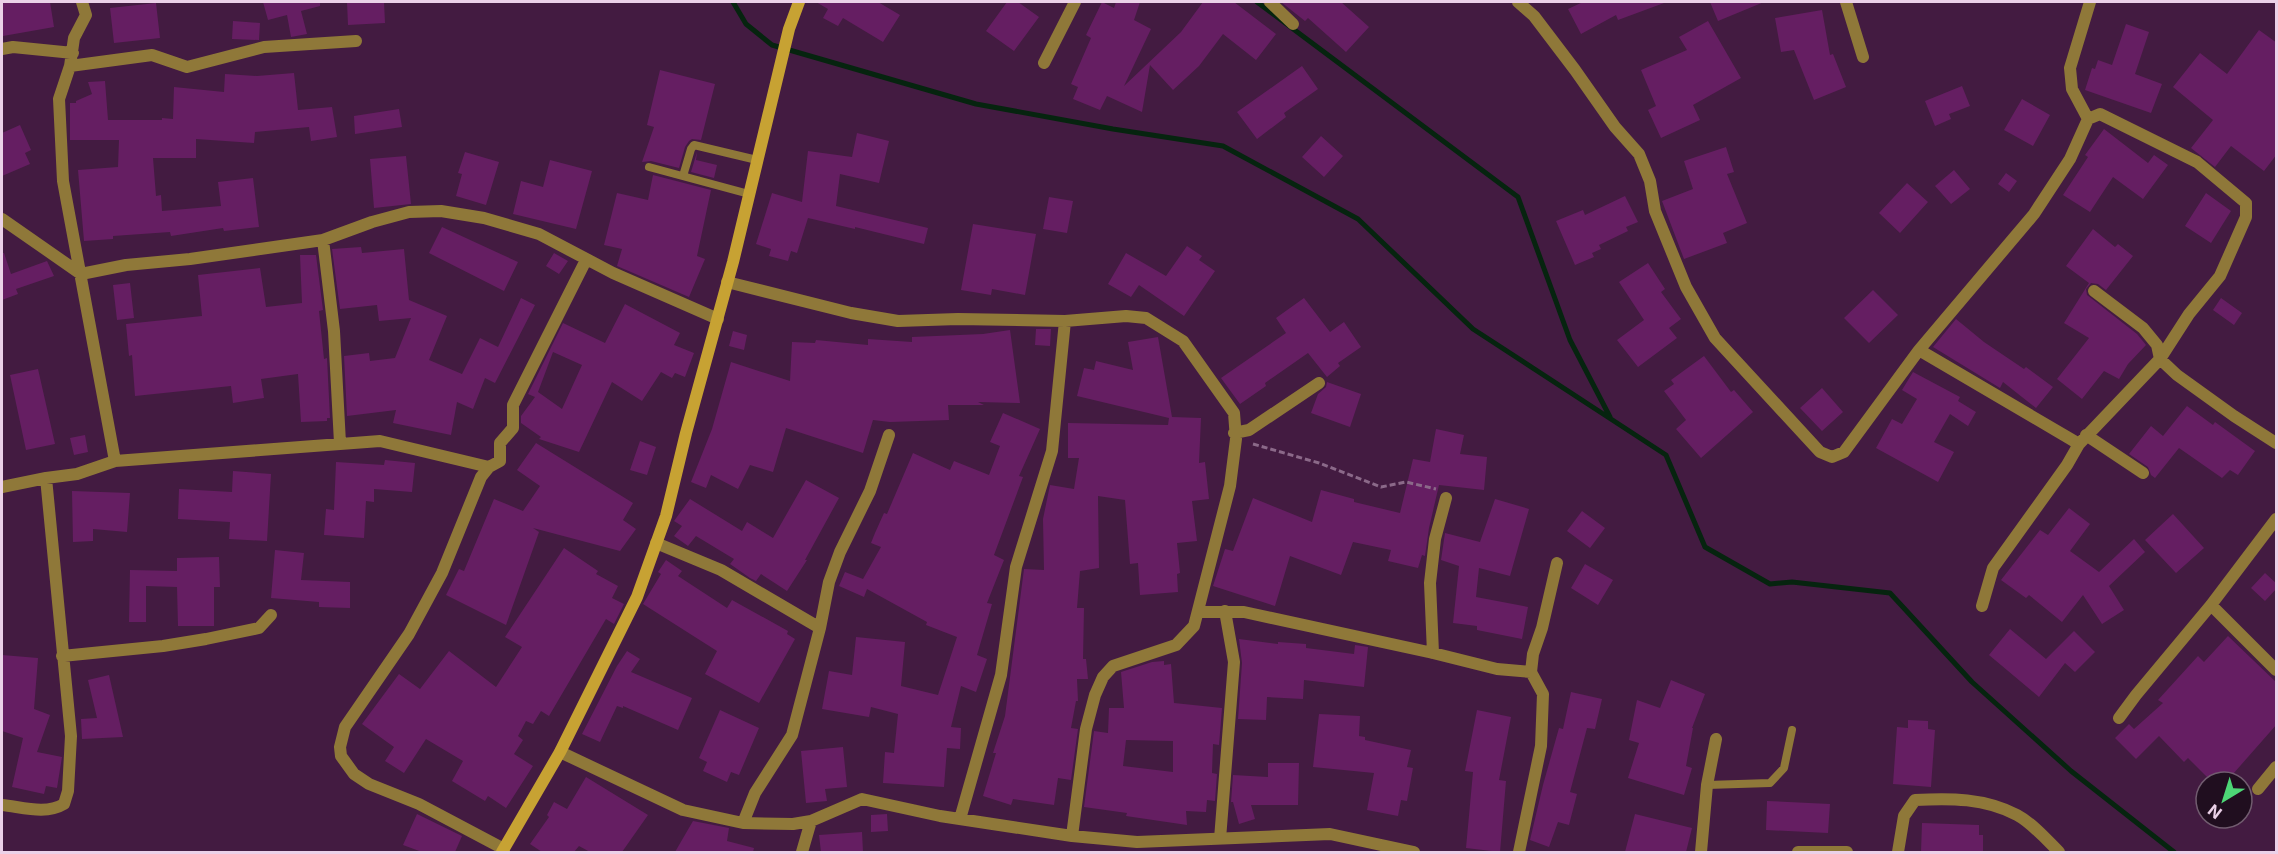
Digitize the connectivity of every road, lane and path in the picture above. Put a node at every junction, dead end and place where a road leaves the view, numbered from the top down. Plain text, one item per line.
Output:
1 (82, 2) edge
2 (799, 2) edge
3 (1075, 2) edge
4 (1270, 2) edge
5 (1518, 2) edge
6 (1846, 2) edge
7 (2090, 2) edge
8 (1293, 24) dead end
9 (356, 41) dead end
10 (2, 49) edge
11 (74, 53) junction
12 (1863, 57) dead end
13 (1044, 63) dead end
14 (70, 66) junction
15 (2088, 119) junction
16 (757, 160) junction
17 (649, 167) dead end
18 (682, 176) junction
19 (749, 194) junction
20 (2, 219) edge
21 (323, 240) junction
22 (586, 260) junction
23 (81, 274) junction
24 (727, 282) junction
25 (2094, 291) dead end
26 (718, 319) junction
27 (1065, 321) junction
28 (1919, 350) junction
29 (2160, 359) junction
30 (1319, 383) dead end
31 (888, 435) dead end
32 (1235, 436) junction
33 (2083, 439) junction
34 (340, 443) junction
35 (2277, 443) edge
36 (115, 461) junction
37 (489, 467) junction
38 (2143, 473) dead end
39 (46, 478) junction
40 (2, 487) edge
41 (1446, 498) joint
42 (2277, 519) edge
43 (656, 543) junction
44 (1557, 563) dead end
45 (2211, 605) junction
46 (1982, 606) dead end
47 (1225, 611) junction
48 (1198, 612) junction
49 (271, 615) dead end
50 (820, 627) junction
51 (1433, 653) junction
52 (62, 656) junction
53 (2277, 670) edge
54 (1532, 672) junction
55 (2119, 718) dead end
56 (1792, 730) dead end
57 (1716, 739) dead end
58 (560, 752) junction
59 (2277, 766) edge
60 (1707, 785) junction
61 (2258, 789) dead end
62 (2, 805) edge
63 (960, 819) junction
64 (811, 821) junction
65 (743, 823) junction
66 (1072, 836) junction
67 (1220, 838) junction
68 (1136, 847) edge
69 (503, 851) edge
70 (802, 852) edge
71 (1414, 852) edge
72 (1519, 852) edge
73 (1701, 852) edge
74 (1798, 852) edge
75 (1847, 852) edge
76 (1898, 852) edge
77 (2059, 852) edge

1 - 11 street
2 - 16 street
3 - 13 street
4 - 8 street
5 - 28 street
6 - 12 street
7 - 15 street
9 - 14 street
10 - 11 street
11 - 14 street
14 - 23 street
15 - 28 street
15 - 29 street
16 - 18 lane
16 - 19 street
17 - 18 lane
18 - 19 lane
19 - 24 street
20 - 23 street
21 - 22 street
21 - 23 street
21 - 34 street
22 - 26 street
22 - 37 street
23 - 36 street
24 - 26 street
24 - 27 street
25 - 29 street
26 - 43 street
27 - 32 street
27 - 63 street
28 - 33 street
29 - 33 street
29 - 35 street
30 - 32 street
31 - 50 street
32 - 41 path
32 - 48 street
33 - 38 street
33 - 46 street
34 - 36 street
34 - 37 street
36 - 39 street
37 - 69 street
39 - 40 street
39 - 52 street
41 - 51 street
42 - 45 street
43 - 50 street
43 - 58 street
44 - 54 street
45 - 53 street
45 - 55 street
47 - 48 street
47 - 51 street
47 - 67 street
48 - 66 street
49 - 52 street
50 - 65 street
51 - 54 street
52 - 62 street
54 - 72 street
56 - 60 lane
57 - 60 street
58 - 65 street
58 - 69 street
59 - 61 street
60 - 73 street
63 - 64 street
63 - 66 street
64 - 65 street
64 - 70 street
66 - 68 street
67 - 68 street
67 - 71 street
74 - 75 street
76 - 77 street

